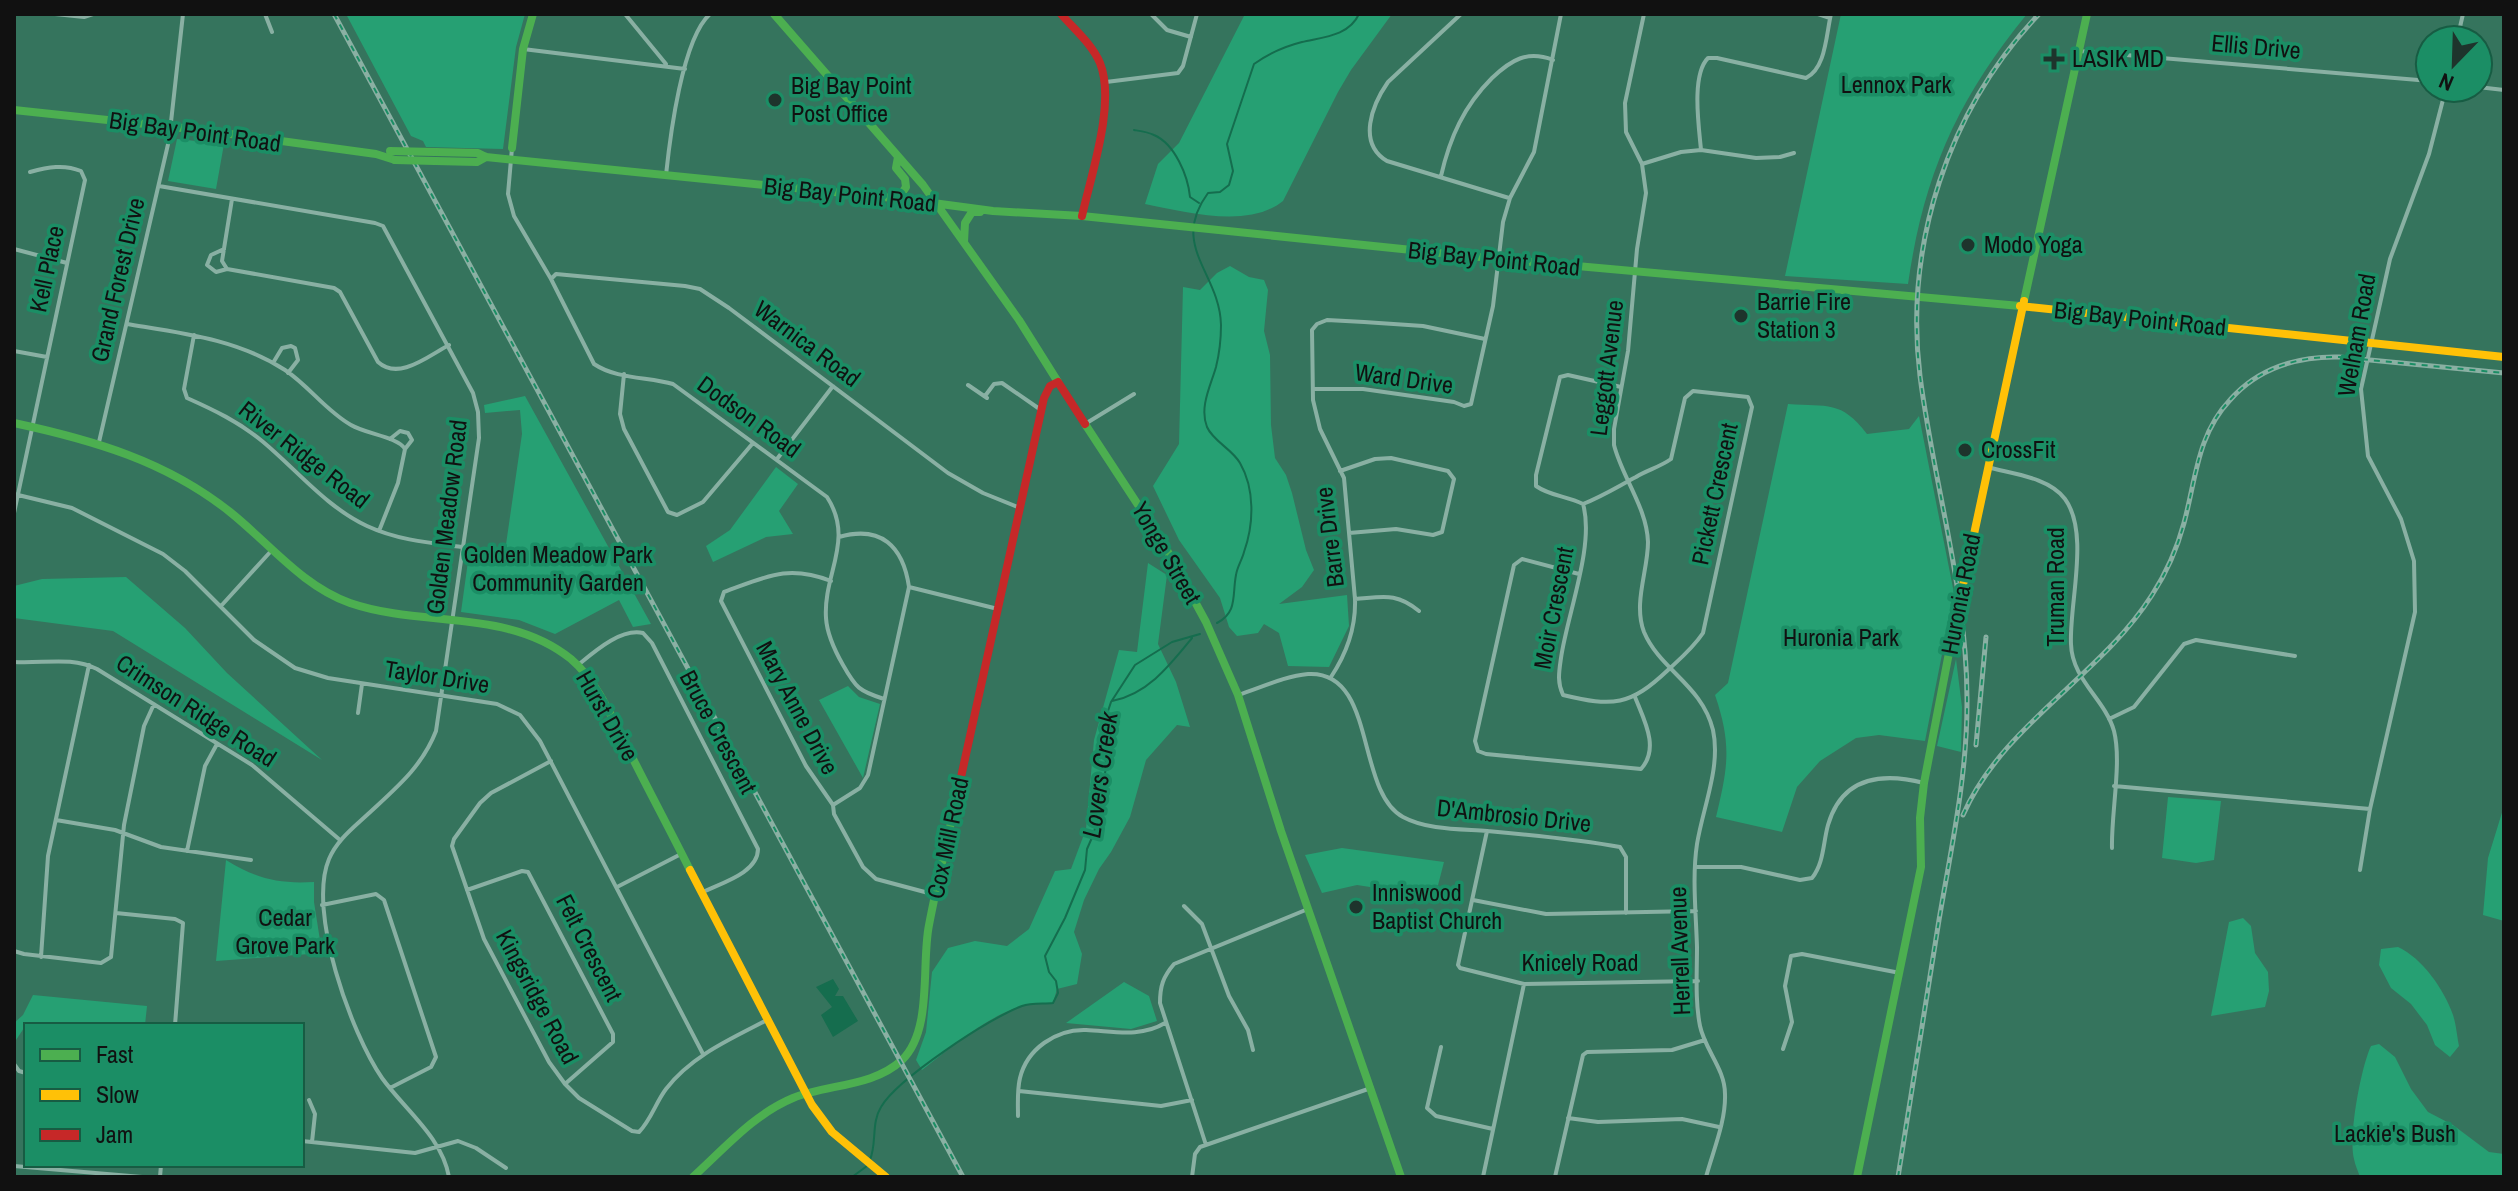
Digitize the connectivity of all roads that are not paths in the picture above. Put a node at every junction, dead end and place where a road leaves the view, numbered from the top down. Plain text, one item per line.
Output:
1 (55, 14) edge
2 (93, 14) edge
3 (183, 14) edge
4 (265, 14) edge
5 (533, 14) edge
6 (625, 14) edge
7 (710, 14) edge
8 (774, 14) edge
9 (1061, 14) edge
10 (1151, 14) edge
11 (1197, 14) edge
12 (1461, 14) edge
13 (1561, 14) edge
14 (1644, 14) edge
15 (1818, 14) edge
16 (2087, 14) edge
17 (1830, 16) edge
18 (272, 32) dead end
19 (1191, 37) junction
20 (523, 49) junction
21 (2079, 51) junction
22 (1553, 60) junction
23 (668, 66) junction
24 (685, 69) junction
25 (2414, 80) edge
26 (1106, 82) junction
27 (2442, 104) edge
28 (14, 110) edge
29 (171, 127) junction
30 (512, 148) joint
31 (1701, 150) junction
32 (1794, 153) dead end
33 (898, 157) junction
34 (511, 159) junction
35 (1642, 164) junction
36 (30, 172) dead end
37 (666, 176) junction
38 (1441, 176) junction
39 (159, 186) junction
40 (882, 197) junction
41 (1510, 198) junction
42 (232, 199) junction
43 (936, 203) junction
44 (993, 211) junction
45 (1082, 216) junction
46 (964, 242) junction
47 (14, 249) edge
48 (224, 249) junction
49 (1499, 259) junction
50 (67, 263) junction
51 (227, 269) junction
52 (1636, 273) junction
53 (551, 279) junction
54 (2023, 306) junction
55 (126, 324) junction
56 (194, 335) junction
57 (1485, 339) junction
58 (2371, 344) junction
59 (449, 345) junction
60 (14, 351) edge
61 (47, 357) junction
62 (2504, 357) edge
63 (273, 363) junction
64 (288, 373) junction
65 (624, 374) junction
66 (1058, 382) junction
67 (968, 385) dead end
68 (833, 386) junction
69 (1621, 387) junction
70 (1314, 389) junction
71 (1134, 394) dead end
72 (1041, 410) junction
73 (14, 423) edge
74 (1085, 424) junction
75 (32, 427) junction
76 (390, 439) junction
77 (99, 442) junction
78 (753, 443) junction
79 (405, 449) junction
80 (777, 459) junction
81 (1987, 467) junction
82 (1340, 471) junction
83 (1628, 482) junction
84 (16, 495) edge
85 (1583, 504) junction
86 (1020, 508) junction
87 (14, 513) edge
88 (379, 531) junction
89 (1349, 533) junction
90 (839, 537) junction
91 (462, 547) junction
92 (272, 550) junction
93 (1579, 574) junction
94 (831, 581) junction
95 (909, 587) junction
96 (1355, 599) junction
97 (221, 606) junction
98 (998, 609) junction
99 (1419, 611) dead end
100 (453, 620) junction
101 (2295, 656) dead end
102 (14, 662) edge
103 (89, 665) junction
104 (578, 665) junction
105 (1671, 668) junction
106 (1330, 678) junction
107 (362, 684) junction
108 (442, 695) junction
109 (1238, 695) junction
110 (1635, 697) junction
111 (884, 699) junction
112 (154, 704) junction
113 (358, 713) dead end
114 (2109, 719) junction
115 (217, 744) junction
116 (551, 761) junction
117 (1924, 783) junction
118 (2114, 786) junction
119 (833, 805) junction
120 (2370, 809) junction
121 (56, 820) junction
122 (1487, 831) junction
123 (123, 833) junction
124 (340, 840) junction
125 (2112, 848) dead end
126 (187, 851) junction
127 (683, 853) junction
128 (251, 860) dead end
129 (1695, 867) junction
130 (2360, 870) dead end
131 (617, 888) junction
132 (467, 890) junction
133 (703, 892) junction
134 (936, 895) junction
135 (1473, 900) junction
136 (322, 905) junction
137 (1184, 906) dead end
138 (1308, 909) junction
139 (1696, 911) junction
140 (116, 913) junction
141 (1626, 913) junction
142 (1210, 949) junction
143 (14, 951) edge
144 (41, 957) junction
145 (1900, 973) junction
146 (1698, 981) junction
147 (1524, 984) junction
148 (769, 1019) junction
149 (175, 1023) edge
150 (1165, 1023) junction
151 (1705, 1040) junction
152 (1441, 1047) dead end
153 (1783, 1049) dead end
154 (1253, 1050) dead end
155 (703, 1054) junction
156 (565, 1084) junction
157 (390, 1088) junction
158 (1371, 1088) junction
159 (1019, 1091) junction
160 (807, 1095) junction
161 (309, 1100) dead end
162 (1192, 1100) junction
163 (1018, 1116) dead end
164 (1568, 1118) junction
165 (1719, 1127) junction
166 (1494, 1129) junction
167 (304, 1141) edge
168 (312, 1142) junction
169 (1206, 1145) junction
170 (438, 1147) junction
171 (14, 1166) edge
172 (506, 1168) dead end
173 (93, 1169) edge
174 (76, 1174) edge
175 (142, 1177) edge
176 (449, 1177) edge
177 (693, 1177) edge
178 (886, 1177) edge
179 (1192, 1177) edge
180 (1401, 1177) edge
181 (1483, 1177) edge
182 (1555, 1177) edge
183 (1706, 1177) edge
184 (1857, 1177) edge

1 - 2 street
3 - 29 street, Grand Forest Drive
4 - 18 street
5 - 20 main road
6 - 23 street
7 - 24 street
8 - 33 main road, Yonge Street
9 - 26 main road
10 - 19 street
11 - 19 street
12 - 38 street
13 - 22 street, Ward Drive
14 - 35 street
15 - 17 street
16 - 21 main road, Huronia Road
17 - 31 street
19 - 26 street
20 - 23 street
20 - 30 main road
21 - 25 street, Ellis Drive
21 - 54 main road, Huronia Road
22 - 38 street
22 - 41 street, Ward Drive
23 - 24 street
24 - 37 street
26 - 45 main road
27 - 58 street, Welham Road
28 - 29 main road, Big Bay Point Road
29 - 34 main road, Big Bay Point Road, bridge
29 - 39 street, Grand Forest Drive
30 - 34 street, Dodson Road
31 - 32 street
31 - 35 street
33 - 40 main road
33 - 43 main road, Yonge Street
34 - 37 main road, Big Bay Point Road
34 - 53 street, Dodson Road
35 - 52 street, Leggott Avenue
36 - 50 street, Kell Place
37 - 40 main road, Big Bay Point Road
38 - 41 street
39 - 42 street, Golden Meadow Road
39 - 55 street, Grand Forest Drive
40 - 43 main road, Big Bay Point Road
41 - 49 street, Ward Drive
42 - 48 street
42 - 59 street, Golden Meadow Road
43 - 44 main road, Big Bay Point Road
43 - 46 main road, Yonge Street
44 - 45 main road, Big Bay Point Road
44 - 46 main road
45 - 49 main road, Big Bay Point Road
46 - 66 main road, Yonge Street
47 - 50 street
48 - 51 street
48 - 51 street
49 - 52 main road, Big Bay Point Road
49 - 57 street, Ward Drive
50 - 61 street, Kell Place
51 - 59 street
52 - 54 main road, Big Bay Point Road
52 - 69 street, Leggott Avenue
53 - 65 street, Dodson Road
53 - 68 street, Warnica Road
54 - 58 main road, Big Bay Point Road
54 - 81 main road, Huronia Road
55 - 56 street
55 - 77 street, Grand Forest Drive
56 - 63 street
56 - 88 street, River Ridge Road
57 - 70 street, Ward Drive
57 - 70 street, Barre Drive
58 - 62 main road, Big Bay Point Road
58 - 120 street, Welham Road
59 - 91 street, Golden Meadow Road
60 - 61 street
61 - 75 street, Kell Place
63 - 64 street
63 - 64 street
64 - 76 street
65 - 78 street, Dodson Road
65 - 78 street
66 - 72 main road, Cox Mill Road
66 - 74 main road, Yonge Street
67 - 72 street
68 - 80 street
68 - 86 street, Warnica Road
69 - 83 street, Leggott Avenue
69 - 85 street
70 - 82 street, Barre Drive
71 - 74 street
72 - 86 main road, Cox Mill Road
73 - 75 main road, Hurst Drive
74 - 109 main road, Yonge Street
75 - 77 main road, Hurst Drive
75 - 84 street, Kell Place
76 - 79 street
76 - 79 street
77 - 92 main road, Hurst Drive
78 - 80 street, Dodson Road
79 - 88 street
80 - 90 street, Dodson Road
81 - 114 street, Truman Road
81 - 117 main road, Huronia Road
82 - 89 street, Barre Drive
82 - 89 street
83 - 85 street
83 - 105 street, Leggott Avenue
83 - 105 street, Pickett Crescent
84 - 87 street, Kell Place
84 - 97 street, Taylor Drive
85 - 93 street, Moir Crescent
86 - 98 main road, Cox Mill Road
88 - 91 street, River Ridge Road
89 - 96 street, Barre Drive
90 - 94 street, Dodson Road
90 - 95 street
91 - 100 street, Golden Meadow Road
92 - 97 street
92 - 100 main road, Hurst Drive
93 - 110 street, Moir Crescent
93 - 110 street
94 - 111 street, Dodson Road
94 - 119 street, Mary Anne Drive
95 - 98 street
95 - 111 street
96 - 99 street
96 - 106 street, Barre Drive
97 - 107 street, Taylor Drive
98 - 134 main road, Cox Mill Road
100 - 104 main road, Hurst Drive
100 - 108 street, Golden Meadow Road
101 - 114 street
102 - 103 street, Crimson Ridge Road
103 - 112 street, Crimson Ridge Road
103 - 121 street
104 - 127 main road, Hurst Drive
104 - 133 street, Bruce Crescent
105 - 110 street
105 - 129 street, Leggott Avenue
106 - 109 street
106 - 122 street, D'Ambrosio Drive
107 - 108 street, Taylor Drive
107 - 113 street
108 - 116 street, Taylor Drive
108 - 124 street, Golden Meadow Road
109 - 138 main road, Yonge Street
111 - 119 street
112 - 115 street, Crimson Ridge Road
112 - 123 street
114 - 118 street, Truman Road
115 - 124 street, Crimson Ridge Road
115 - 126 street
116 - 131 street, Taylor Drive
116 - 132 street, Kingsridge Road
117 - 129 street, Herrell Avenue
117 - 145 main road, Huronia Road
118 - 120 street
118 - 125 street, Truman Road
119 - 134 street, Mary Anne Drive
120 - 130 street, Welham Road
121 - 123 street
121 - 144 street
122 - 135 street, Knicely Road
122 - 141 street, D'Ambrosio Drive
123 - 126 street
123 - 140 street
124 - 136 street, Golden Meadow Road
126 - 128 street
127 - 131 street
127 - 133 main road, Hurst Drive
129 - 139 street, Herrell Avenue
131 - 155 street, Taylor Drive
132 - 156 street, Kingsridge Road
132 - 156 street, Felt Crescent
133 - 148 main road, Hurst Drive
134 - 160 main road, Cox Mill Road
135 - 141 street
135 - 147 street, Knicely Road
136 - 157 street, Golden Meadow Road
136 - 157 street
137 - 142 street
138 - 142 street
138 - 158 main road, Yonge Street
139 - 141 street
139 - 146 street, Herrell Avenue
140 - 144 street
140 - 149 street
142 - 150 street
142 - 154 street
143 - 144 street
145 - 153 street
145 - 184 main road, Huronia Road
146 - 147 street, Knicely Road
146 - 151 street, Herrell Avenue
147 - 166 street
148 - 155 street, Kingsridge Road
148 - 160 main road, Hurst Drive
150 - 159 street
150 - 162 street
151 - 164 street
151 - 165 street, Herrell Avenue
152 - 166 street
155 - 156 street, Kingsridge Road
157 - 170 street, Golden Meadow Road
158 - 169 street
158 - 180 main road, Yonge Street
159 - 162 street
159 - 163 street
160 - 177 main road, Cox Mill Road
160 - 178 main road, Hurst Drive
161 - 168 street
162 - 169 street
164 - 165 street
164 - 182 street
165 - 183 street, Herrell Avenue
166 - 181 street
167 - 168 street
168 - 170 street
169 - 179 street
170 - 172 street
170 - 176 street, Golden Meadow Road
171 - 174 street
173 - 174 street
173 - 175 street

